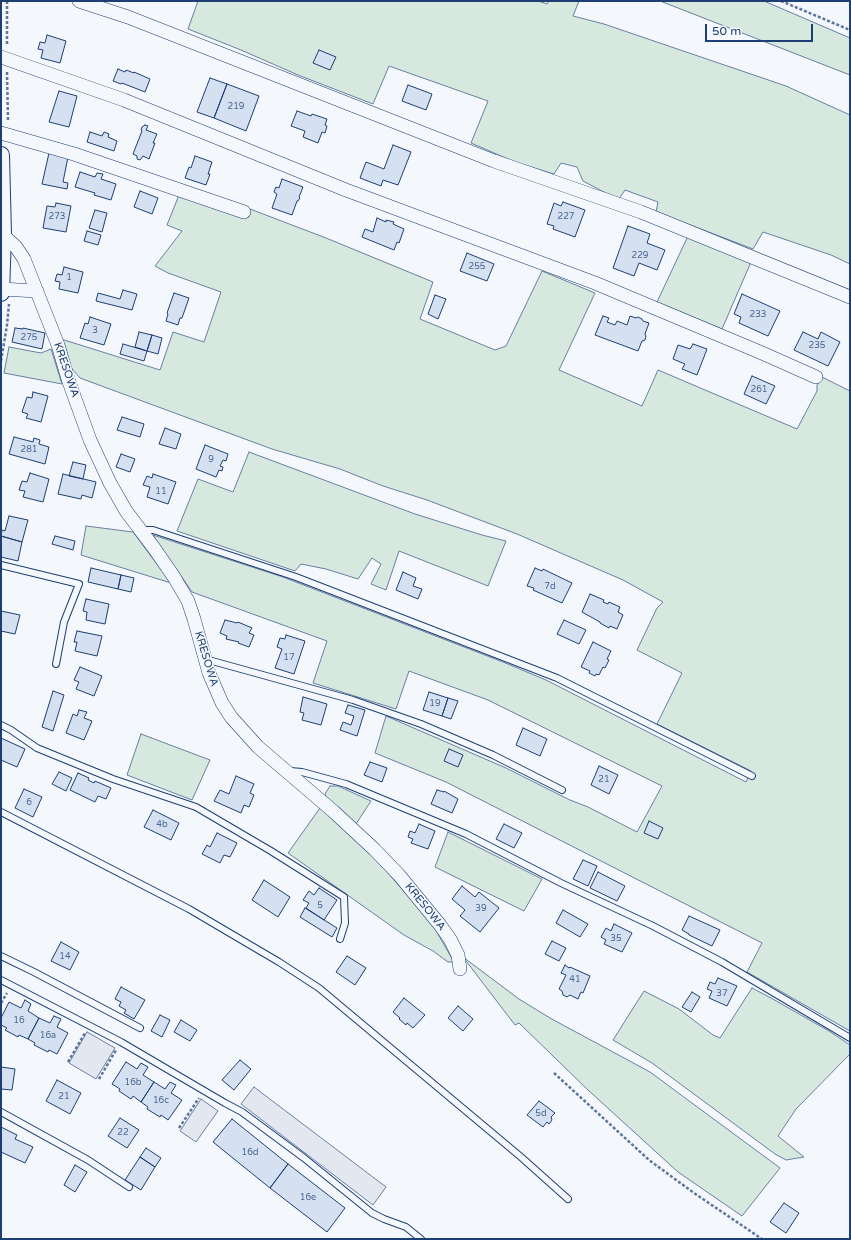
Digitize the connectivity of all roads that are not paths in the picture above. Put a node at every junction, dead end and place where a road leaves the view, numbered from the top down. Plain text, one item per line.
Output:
1 (79, 1) edge
2 (1, 57) edge
3 (1, 133) edge
4 (1, 155) edge
5 (244, 212) dead end
6 (3, 235) junction
7 (1, 289) edge
8 (37, 292) junction
9 (1, 293) edge
10 (850, 297) edge
11 (816, 377) dead end
12 (140, 530) junction
13 (1, 565) edge
14 (205, 659) junction
15 (56, 664) dead end
16 (1, 725) edge
17 (287, 771) junction
18 (752, 776) dead end
19 (562, 790) dead end
20 (1, 812) edge
21 (340, 939) dead end
22 (1, 956) edge
23 (460, 969) dead end
24 (1, 980) edge
25 (140, 1028) dead end
26 (850, 1038) edge
27 (1, 1112) edge
28 (129, 1187) dead end
29 (568, 1199) dead end
30 (421, 1239) edge

1 - 10 street
2 - 11 street
3 - 5 street
4 - 6 street
6 - 7 street
6 - 8 street, KRESOWA
7 - 8 street
7 - 9 street
8 - 12 street, KRESOWA
12 - 14 street, KRESOWA
12 - 18 lane
13 - 15 lane
14 - 17 street, KRESOWA
14 - 19 lane
16 - 21 lane
17 - 23 street, KRESOWA
17 - 26 lane
20 - 29 lane
22 - 25 lane
24 - 30 lane
27 - 28 lane

